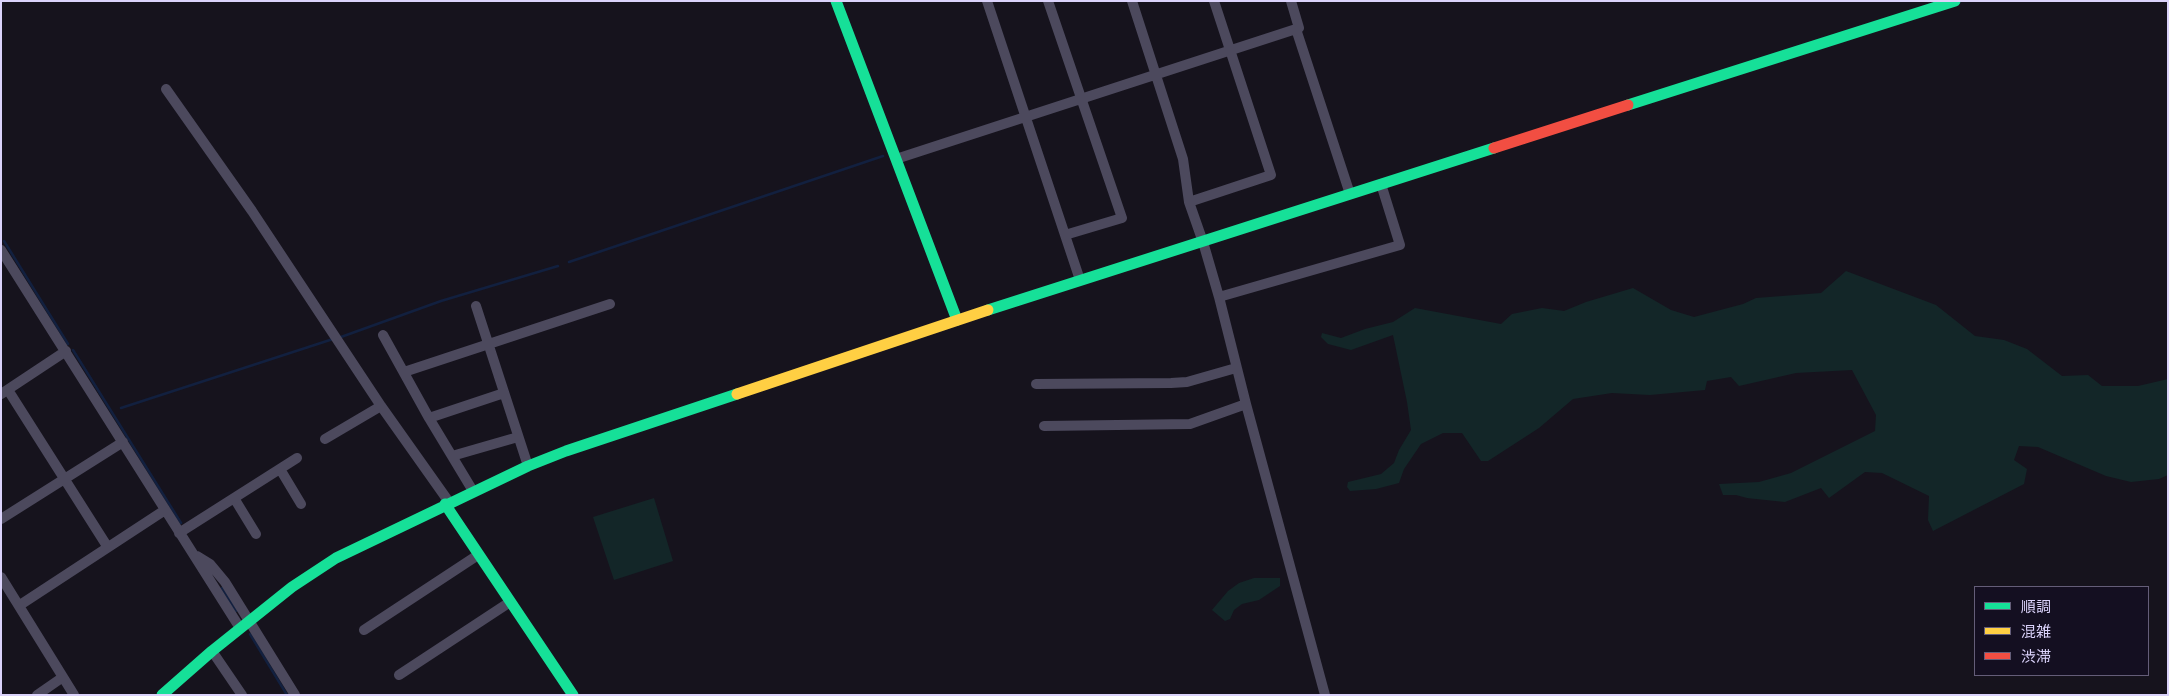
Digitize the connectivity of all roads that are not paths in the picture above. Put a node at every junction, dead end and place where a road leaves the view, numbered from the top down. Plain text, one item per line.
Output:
1 (836, 1) edge
2 (987, 1) edge
3 (1048, 1) edge
4 (1132, 1) edge
5 (1214, 1) edge
6 (1291, 1) edge
7 (1955, 1) edge
8 (1296, 29) junction
9 (1230, 49) junction
10 (1156, 75) junction
11 (166, 89) dead end
12 (1080, 98) junction
13 (1026, 116) junction
14 (896, 159) junction
15 (1381, 184) junction
16 (1350, 194) junction
17 (1189, 202) junction
18 (1065, 235) junction
19 (1203, 242) junction
20 (1, 250) edge
21 (1080, 280) junction
22 (1219, 297) junction
23 (610, 304) dead end
24 (476, 306) dead end
25 (957, 320) junction
26 (383, 335) dead end
27 (488, 345) junction
28 (66, 351) junction
29 (1236, 368) junction
30 (404, 372) junction
31 (1036, 384) dead end
32 (5, 392) edge
33 (504, 393) junction
34 (1246, 404) junction
35 (381, 406) junction
36 (429, 418) junction
37 (1044, 426) dead end
38 (518, 437) junction
39 (325, 439) dead end
40 (123, 442) junction
41 (452, 456) junction
42 (297, 458) dead end
43 (528, 466) junction
44 (280, 469) junction
45 (64, 478) junction
46 (473, 490) junction
47 (234, 498) junction
48 (447, 503) junction
49 (301, 504) dead end
50 (164, 510) junction
51 (1, 519) edge
52 (179, 532) junction
53 (256, 534) dead end
54 (107, 546) junction
55 (478, 555) junction
56 (1, 577) edge
57 (510, 602) junction
58 (20, 604) junction
59 (245, 625) junction
60 (364, 630) dead end
61 (212, 651) junction
62 (398, 675) dead end
63 (63, 677) junction
64 (37, 695) edge
65 (74, 695) edge
66 (162, 695) edge
67 (242, 695) edge
68 (295, 695) edge
69 (573, 695) edge
70 (1325, 695) edge

1 - 14 street
2 - 13 street
3 - 12 street
4 - 10 street
5 - 9 street
6 - 8 street
7 - 15 street
8 - 9 street
8 - 16 street
9 - 10 street
9 - 17 street
10 - 12 street
10 - 17 street
11 - 35 street
12 - 13 street
12 - 18 street
13 - 14 street
13 - 18 street
14 - 25 street
15 - 16 street
15 - 22 street
16 - 19 street
17 - 19 street
18 - 21 street
19 - 21 street
19 - 22 street
20 - 28 street
21 - 25 street
22 - 29 street
23 - 27 street
24 - 27 street
25 - 43 street
26 - 30 street
27 - 30 street
27 - 33 street
28 - 32 street
28 - 40 street
29 - 31 street
29 - 34 street
30 - 36 street
32 - 45 street
33 - 36 street
33 - 38 street
34 - 37 street
34 - 70 street
35 - 39 street
35 - 48 street
36 - 41 street
38 - 41 street
38 - 43 street
40 - 45 street
40 - 50 street
41 - 46 street
42 - 44 street
43 - 46 street
44 - 47 street
44 - 49 street
45 - 51 street
45 - 54 street
46 - 48 street
47 - 52 street
47 - 53 street
48 - 55 street
48 - 59 street
50 - 52 street
50 - 54 street
52 - 59 street
54 - 58 street
55 - 57 street
55 - 60 street
56 - 58 street
57 - 62 street
57 - 69 street
58 - 63 street
59 - 61 street
59 - 68 street
61 - 66 street
61 - 67 street
63 - 64 street
63 - 65 street

